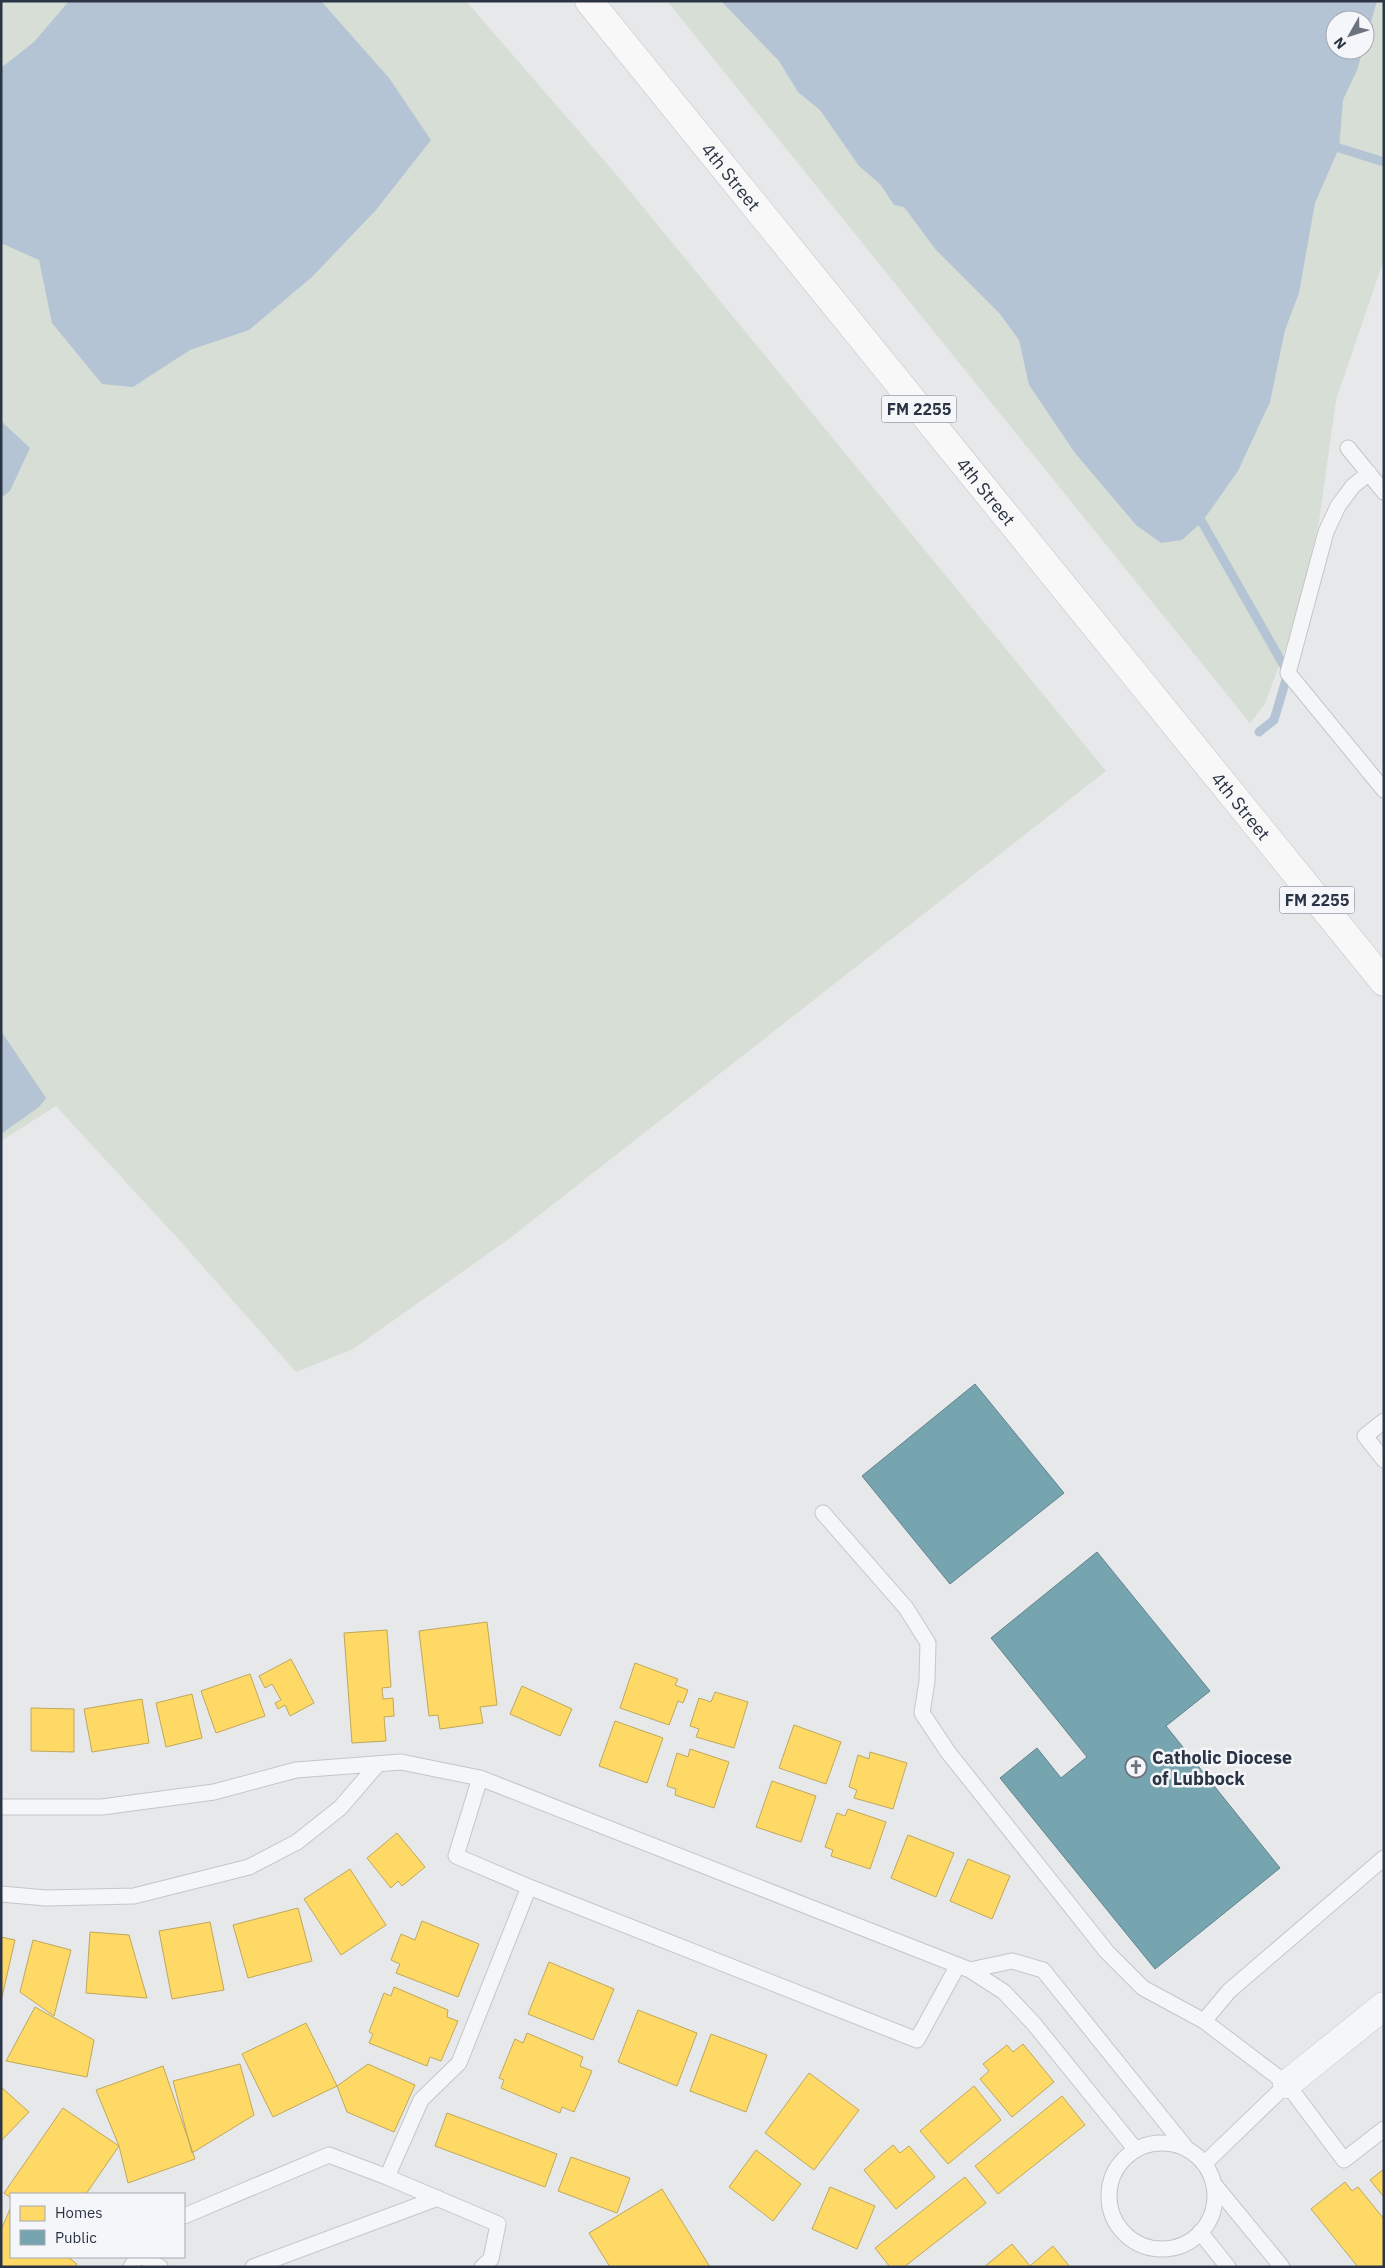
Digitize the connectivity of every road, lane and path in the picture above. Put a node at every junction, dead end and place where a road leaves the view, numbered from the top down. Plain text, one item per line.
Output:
1 (589, 1) edge
2 (1348, 448) dead end
3 (1369, 473) junction
4 (1384, 492) edge
5 (1384, 790) edge
6 (1384, 982) edge
7 (1384, 1420) edge
8 (1384, 1460) edge
9 (824, 1513) dead end
10 (378, 1764) junction
11 (480, 1778) junction
12 (1, 1807) edge
13 (1384, 1858) edge
14 (529, 1887) junction
15 (1, 1894) edge
16 (964, 1968) junction
17 (1384, 2006) edge
18 (1204, 2021) junction
19 (1287, 2084) junction
20 (1384, 2129) edge
21 (1186, 2149) junction
22 (1136, 2150) junction
23 (1204, 2164) junction
24 (387, 2177) junction
25 (1213, 2182) junction
26 (438, 2198) junction
27 (185, 2216) edge
28 (1200, 2232) junction
29 (145, 2258) edge
30 (160, 2267) edge
31 (253, 2267) edge
32 (482, 2267) edge
33 (1228, 2267) edge
34 (1282, 2267) edge

1 - 6 main road, 4th Street / FM 2255
2 - 3 lane
3 - 4 lane
3 - 5 lane
7 - 8 lane
9 - 18 lane
10 - 11 lane
10 - 12 lane
10 - 15 lane
11 - 14 lane
11 - 16 lane
13 - 18 lane
14 - 16 lane
14 - 24 lane
16 - 21 lane
16 - 22 lane
17 - 19 street
18 - 19 lane
19 - 20 lane
19 - 23 lane
21 - 22 lane
21 - 23 lane
22 - 28 lane
23 - 25 lane
24 - 26 lane
24 - 27 lane
25 - 28 lane
25 - 34 lane
26 - 31 lane
26 - 32 lane
28 - 33 lane
29 - 30 lane

